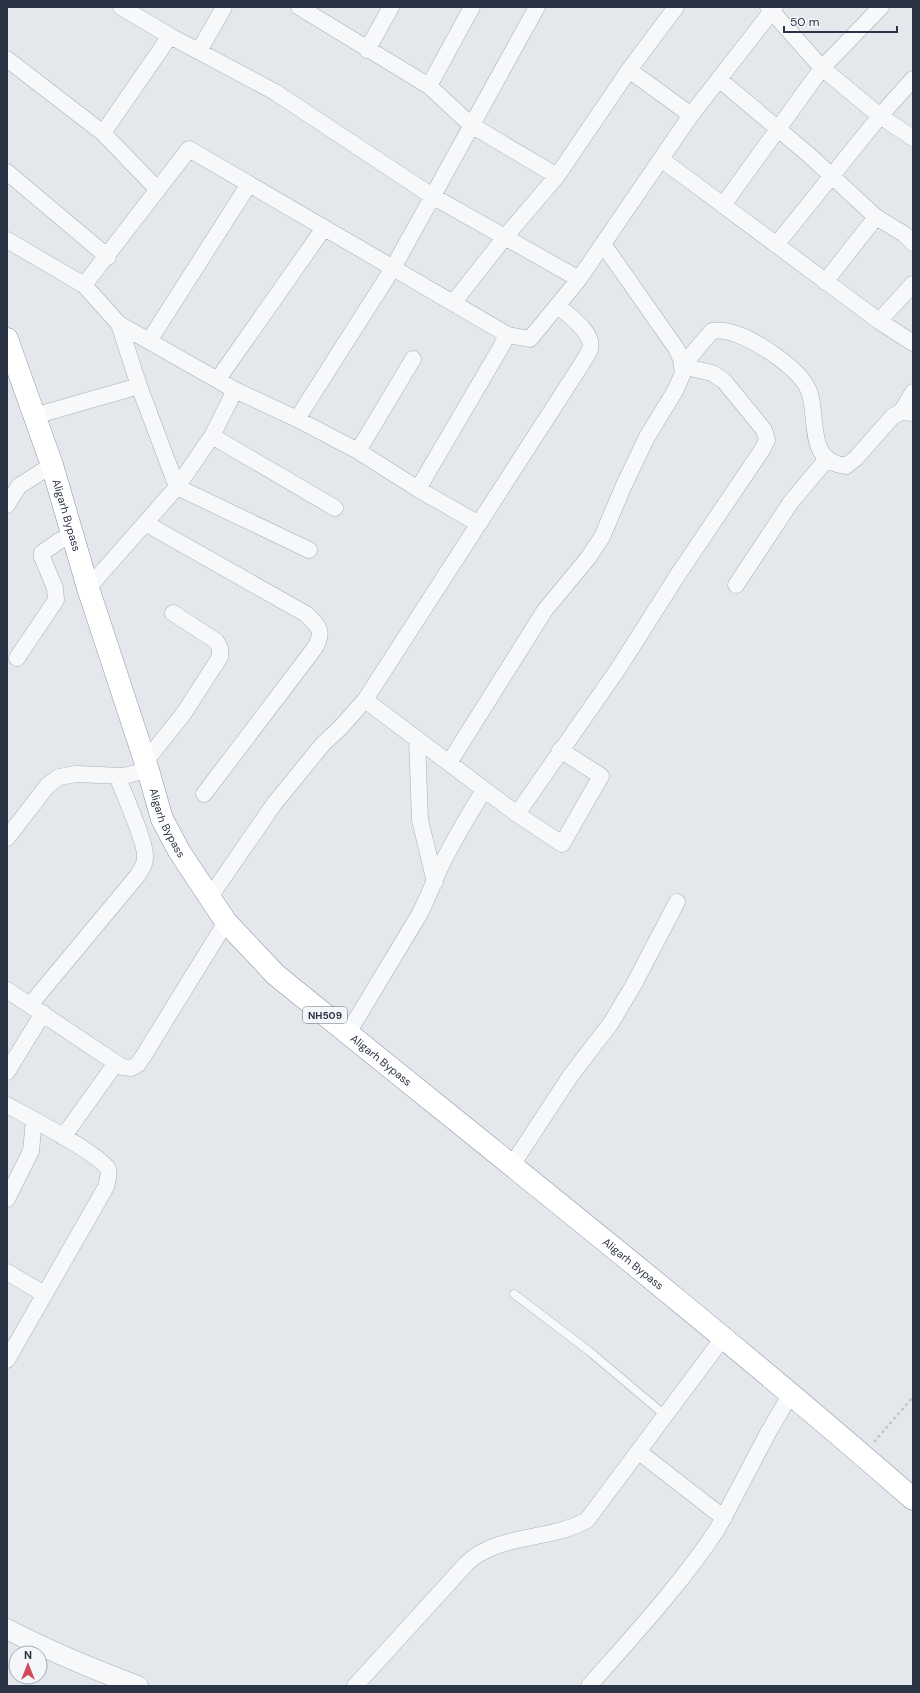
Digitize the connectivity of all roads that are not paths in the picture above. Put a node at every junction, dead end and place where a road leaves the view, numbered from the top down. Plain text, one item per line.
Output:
1 (121, 7) edge
2 (224, 7) edge
3 (391, 7) edge
4 (472, 7) edge
5 (537, 7) edge
6 (676, 7) edge
7 (881, 7) edge
8 (302, 8) edge
9 (772, 8) edge
10 (170, 36) junction
11 (367, 50) junction
12 (199, 51) junction
13 (7, 59) edge
14 (822, 68) junction
15 (629, 70) junction
16 (913, 79) edge
17 (720, 80) junction
18 (429, 86) junction
19 (691, 115) junction
20 (880, 116) junction
21 (471, 125) junction
22 (779, 130) junction
23 (103, 133) junction
24 (913, 138) edge
25 (661, 159) junction
26 (7, 172) edge
27 (558, 176) junction
28 (831, 177) junction
29 (249, 184) junction
30 (158, 190) junction
31 (432, 196) junction
32 (723, 205) junction
33 (876, 217) junction
34 (324, 228) junction
35 (910, 234) edge
36 (505, 237) junction
37 (7, 240) edge
38 (603, 244) junction
39 (776, 245) junction
40 (108, 257) junction
41 (393, 268) junction
42 (579, 279) junction
43 (825, 282) junction
44 (913, 284) edge
45 (84, 285) junction
46 (453, 303) junction
47 (558, 306) junction
48 (879, 321) junction
49 (119, 324) junction
50 (508, 335) junction
51 (7, 339) edge
52 (149, 341) junction
53 (913, 342) edge
54 (412, 359) dead end
55 (682, 366) junction
56 (218, 379) junction
57 (139, 386) junction
58 (235, 390) junction
59 (913, 392) edge
60 (907, 412) edge
61 (34, 416) junction
62 (297, 419) junction
63 (212, 436) junction
64 (358, 451) junction
65 (827, 458) junction
66 (52, 465) junction
67 (177, 487) junction
68 (418, 488) junction
69 (7, 505) edge
70 (335, 508) dead end
71 (145, 523) junction
72 (479, 524) junction
73 (66, 538) junction
74 (309, 550) dead end
75 (736, 585) dead end
76 (88, 588) junction
77 (173, 613) dead end
78 (17, 658) dead end
79 (364, 700) junction
80 (417, 739) junction
81 (560, 750) junction
82 (449, 763) junction
83 (144, 768) junction
84 (120, 776) junction
85 (484, 790) junction
86 (204, 794) dead end
87 (517, 814) junction
88 (7, 838) edge
89 (434, 882) junction
90 (210, 897) junction
91 (677, 902) dead end
92 (226, 922) junction
93 (7, 990) edge
94 (37, 1009) junction
95 (348, 1033) junction
96 (116, 1063) junction
97 (7, 1072) edge
98 (7, 1105) edge
99 (34, 1120) junction
100 (63, 1137) junction
101 (512, 1165) junction
102 (7, 1199) edge
103 (7, 1272) edge
104 (44, 1294) junction
105 (514, 1294) dead end
106 (716, 1349) junction
107 (7, 1360) edge
108 (790, 1395) junction
109 (666, 1416) junction
110 (639, 1452) junction
111 (913, 1499) edge
112 (724, 1518) junction
113 (7, 1630) edge
114 (138, 1686) edge
115 (355, 1686) edge
116 (589, 1686) edge

1 - 10 street
2 - 12 street
3 - 11 street
4 - 18 street
5 - 21 street
6 - 15 street
7 - 14 street
8 - 11 street
9 - 14 street
9 - 17 street
10 - 12 street
10 - 23 street
11 - 18 street
12 - 31 street
13 - 23 street
14 - 20 street
14 - 22 street
15 - 19 street
15 - 27 street
16 - 20 street
17 - 19 street
17 - 22 street
18 - 21 street
19 - 25 street
20 - 24 street
20 - 28 street
21 - 27 street
21 - 31 street
22 - 28 street
22 - 32 street
23 - 30 street
25 - 32 street
25 - 38 street
26 - 40 street
27 - 36 street
28 - 33 street
28 - 39 street
29 - 30 street
29 - 34 street
29 - 52 street
30 - 40 street
31 - 36 street
31 - 41 street
32 - 39 street
33 - 35 street
33 - 43 street
34 - 41 street
34 - 56 street
36 - 42 street
36 - 46 street
37 - 45 street
38 - 42 street
38 - 55 street
39 - 43 street
40 - 45 street
41 - 46 street
41 - 62 street
42 - 47 street
43 - 48 street
44 - 48 street
45 - 49 street
46 - 50 street
47 - 50 street
47 - 72 street
48 - 53 street
49 - 52 street
49 - 57 street
50 - 68 street
51 - 61 highway, Aligarh Bypass / NH509
52 - 56 street
54 - 64 street
55 - 65 street
55 - 81 street
55 - 82 street
56 - 58 street
57 - 61 street
57 - 67 street
58 - 62 street
58 - 63 street
59 - 60 street
60 - 65 street
61 - 66 highway, Aligarh Bypass / NH509
62 - 64 street
63 - 67 street
63 - 70 street
64 - 68 street
65 - 75 street
66 - 69 street
66 - 73 highway, Aligarh Bypass / NH509
67 - 71 street
67 - 74 street
68 - 72 street
71 - 76 street
71 - 86 street
72 - 79 street
73 - 76 highway, Aligarh Bypass / NH509
73 - 78 street
76 - 83 highway, Aligarh Bypass / NH509
77 - 83 street
79 - 80 street
79 - 90 street
80 - 82 street
80 - 89 street
81 - 87 street
81 - 87 street
82 - 85 street
83 - 84 street
83 - 90 highway, Aligarh Bypass / NH509
84 - 88 street
84 - 94 street
85 - 87 street
85 - 89 street
89 - 95 street
90 - 92 highway, Aligarh Bypass / NH509
91 - 101 street
92 - 95 highway, Aligarh Bypass / NH509
92 - 96 street
93 - 94 street
94 - 96 street
94 - 97 street
95 - 101 highway, Aligarh Bypass / NH509
96 - 100 street
98 - 99 street
99 - 100 street
99 - 102 street
100 - 104 street
101 - 106 highway, Aligarh Bypass / NH509
103 - 104 street
104 - 107 street
105 - 109 lane
106 - 108 highway, Aligarh Bypass / NH509
106 - 109 street
108 - 111 highway, Aligarh Bypass / NH509
108 - 112 street
109 - 110 street
110 - 112 street
110 - 115 street
112 - 116 street
113 - 114 street

